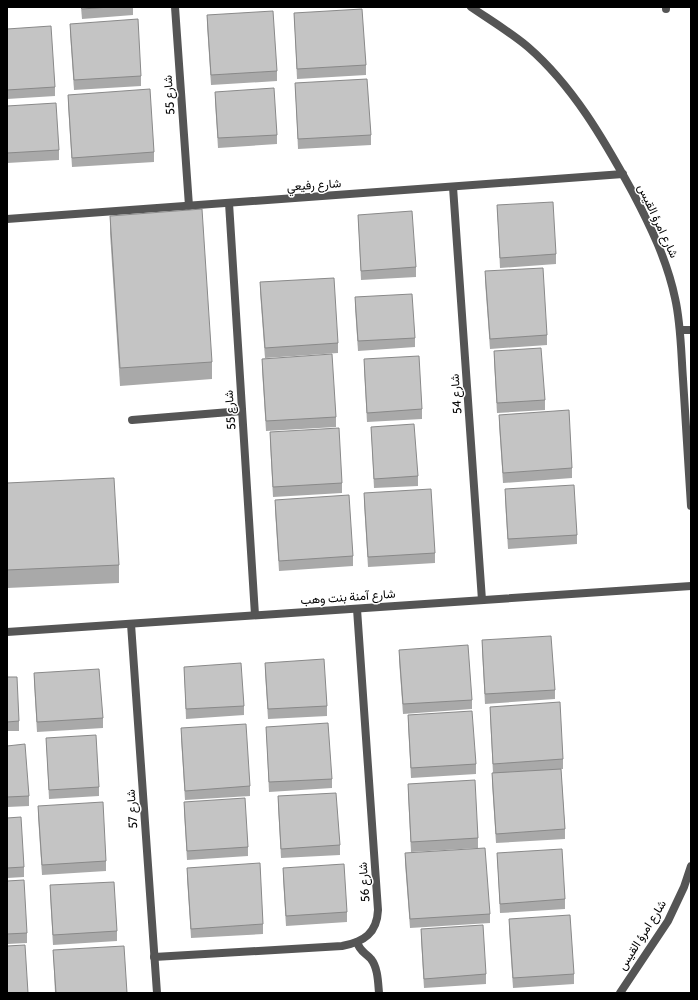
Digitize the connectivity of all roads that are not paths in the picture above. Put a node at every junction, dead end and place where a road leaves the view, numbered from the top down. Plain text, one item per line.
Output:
1 (175, 7) edge
2 (471, 7) edge
3 (623, 174) junction
4 (453, 187) junction
5 (228, 203) junction
6 (189, 206) junction
7 (7, 219) edge
8 (680, 330) junction
9 (691, 330) edge
10 (242, 410) junction
11 (132, 420) dead end
12 (691, 506) edge
13 (691, 586) edge
14 (482, 600) junction
15 (357, 609) junction
16 (255, 616) junction
17 (131, 624) junction
18 (7, 632) edge
19 (691, 866) edge
20 (357, 942) junction
21 (154, 957) junction
22 (157, 993) edge
23 (379, 993) edge
24 (620, 993) edge

1 - 6 street, شارع 55
2 - 3 street, شارع امرؤ القيس
3 - 4 street, شارع رفيعي
3 - 8 street, شارع امرؤ القيس
4 - 5 street, شارع رفيعي
4 - 14 street, شارع 54
5 - 6 street, شارع رفيعي
5 - 10 street, شارع 55
6 - 7 street, شارع رفيعي
8 - 9 street
8 - 12 street, شارع امرؤ القيس
10 - 11 street
10 - 16 street, شارع 55
13 - 14 street, شارع آمنة بنت وهب
14 - 15 street, شارع آمنة بنت وهب
15 - 16 street, شارع آمنة بنت وهب
15 - 20 street, شارع 56
16 - 17 street, شارع آمنة بنت وهب
17 - 18 street, شارع آمنة بنت وهب
17 - 21 street, شارع 57
19 - 24 street, شارع امرؤ القيس
20 - 21 street, شارع 56
20 - 23 street
21 - 22 street, شارع 57

